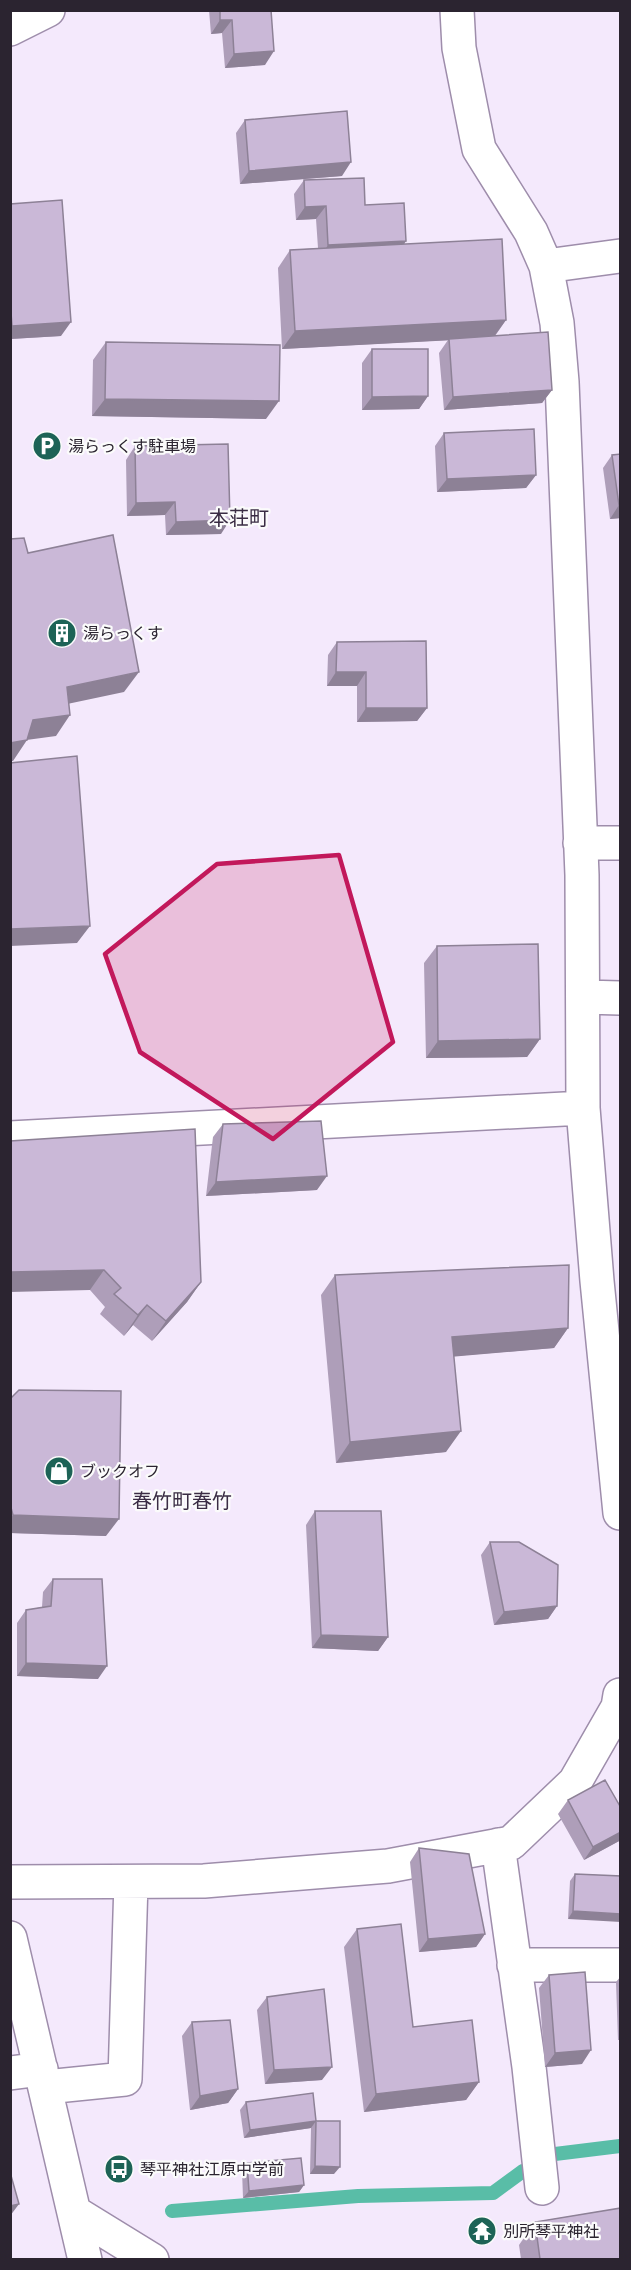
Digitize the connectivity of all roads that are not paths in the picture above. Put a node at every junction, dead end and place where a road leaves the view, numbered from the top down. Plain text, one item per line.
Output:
1 (48, 10) edge
2 (457, 10) edge
3 (10, 29) edge
4 (621, 256) edge
5 (546, 266) junction
6 (580, 843) junction
7 (621, 843) edge
8 (584, 997) junction
9 (621, 998) edge
10 (583, 1108) junction
11 (10, 1138) edge
12 (609, 1281) edge
13 (621, 1513) edge
14 (621, 1695) edge
15 (498, 1845) junction
16 (10, 1882) edge
17 (130, 1882) junction
18 (10, 1938) edge
19 (514, 1965) junction
20 (621, 1965) edge
21 (32, 2076) edge
22 (542, 2188) dead end
23 (74, 2212) junction
24 (85, 2259) edge
25 (152, 2259) edge

1 - 3 street
2 - 5 street
4 - 5 street
5 - 6 street
6 - 7 street
6 - 8 street
8 - 9 street
8 - 10 street
10 - 11 street
10 - 12 street
12 - 13 street
14 - 15 street
15 - 17 street
15 - 19 street
16 - 17 street
17 - 21 street
18 - 21 street
19 - 20 street
19 - 22 street
21 - 23 street
23 - 24 street
23 - 25 street

